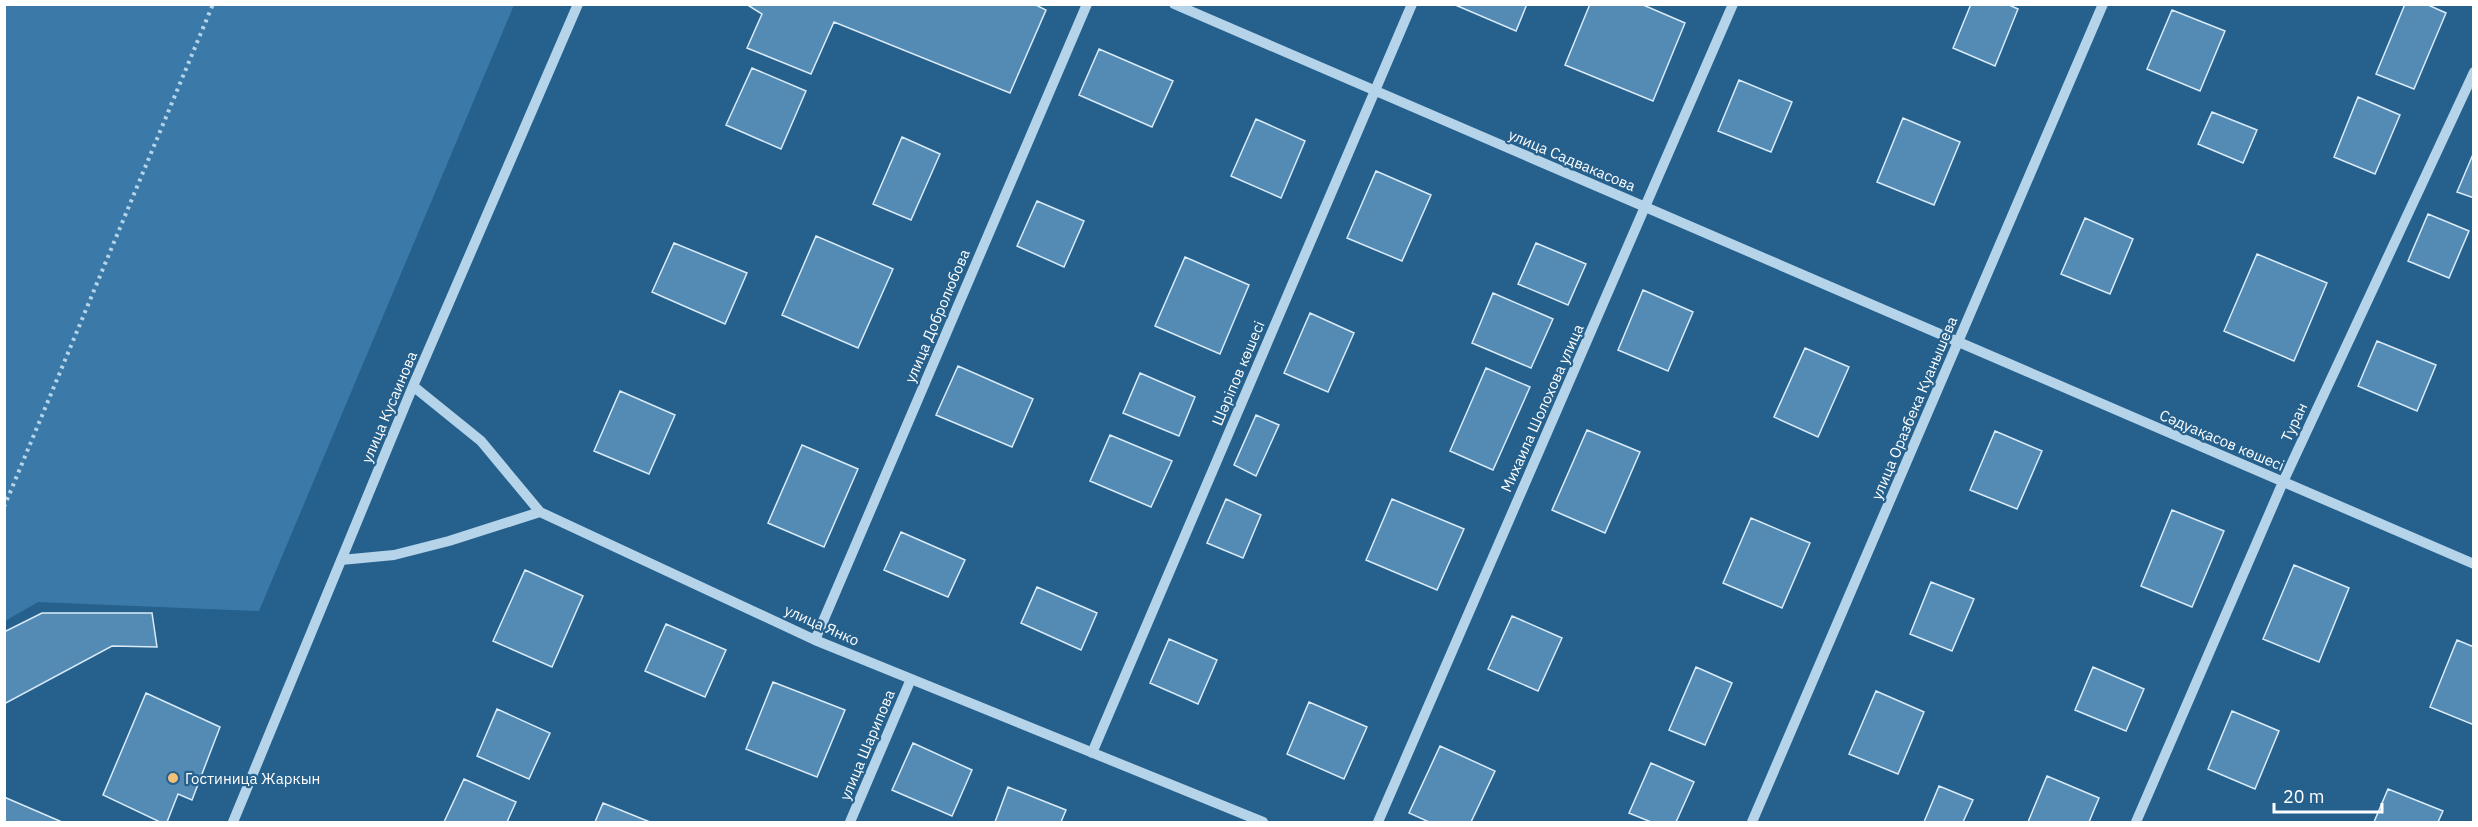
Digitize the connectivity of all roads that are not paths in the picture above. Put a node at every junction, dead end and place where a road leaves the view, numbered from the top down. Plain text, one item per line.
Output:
1 (578, 4) edge
2 (1087, 4) edge
3 (1174, 4) edge
4 (1412, 4) edge
5 (1733, 4) edge
6 (2103, 4) edge
7 (2474, 72) edge
8 (1375, 91) junction
9 (1646, 208) junction
10 (1959, 343) junction
11 (413, 386) junction
12 (2283, 482) junction
13 (540, 512) junction
14 (341, 561) junction
15 (2474, 564) edge
16 (815, 640) junction
17 (911, 679) junction
18 (1092, 753) junction
19 (233, 822) edge
20 (850, 822) edge
21 (1259, 822) edge
22 (1378, 822) edge
23 (1752, 822) edge
24 (2136, 822) edge

1 - 11 street, улица Кусаинова
2 - 16 street, улица Добролюбова
3 - 8 street, улица Садвакасова
4 - 8 street, Шәріпов көшесі
5 - 9 street, Михаила Шолохова улица
6 - 10 street, улица Оразбека Куанышева
7 - 12 street, Туран
8 - 9 street, улица Садвакасова
8 - 18 street, Шәріпов көшесі
9 - 10 street, улица Садвакасова
9 - 22 street, Михаила Шолохова улица
10 - 12 street, Сәдуақасов көшесі
10 - 23 street, улица Оразбека Куанышева
11 - 13 street, улица Янко
11 - 14 street, улица Кусаинова
12 - 15 street, Сәдуақасов көшесі
12 - 24 street, Туран
13 - 14 street
13 - 16 street, улица Янко
14 - 19 street, улица Кусаинова
16 - 17 street, улица Янко
17 - 18 street, улица Янко
17 - 20 street, улица Шарипова
18 - 21 street, улица Янко

